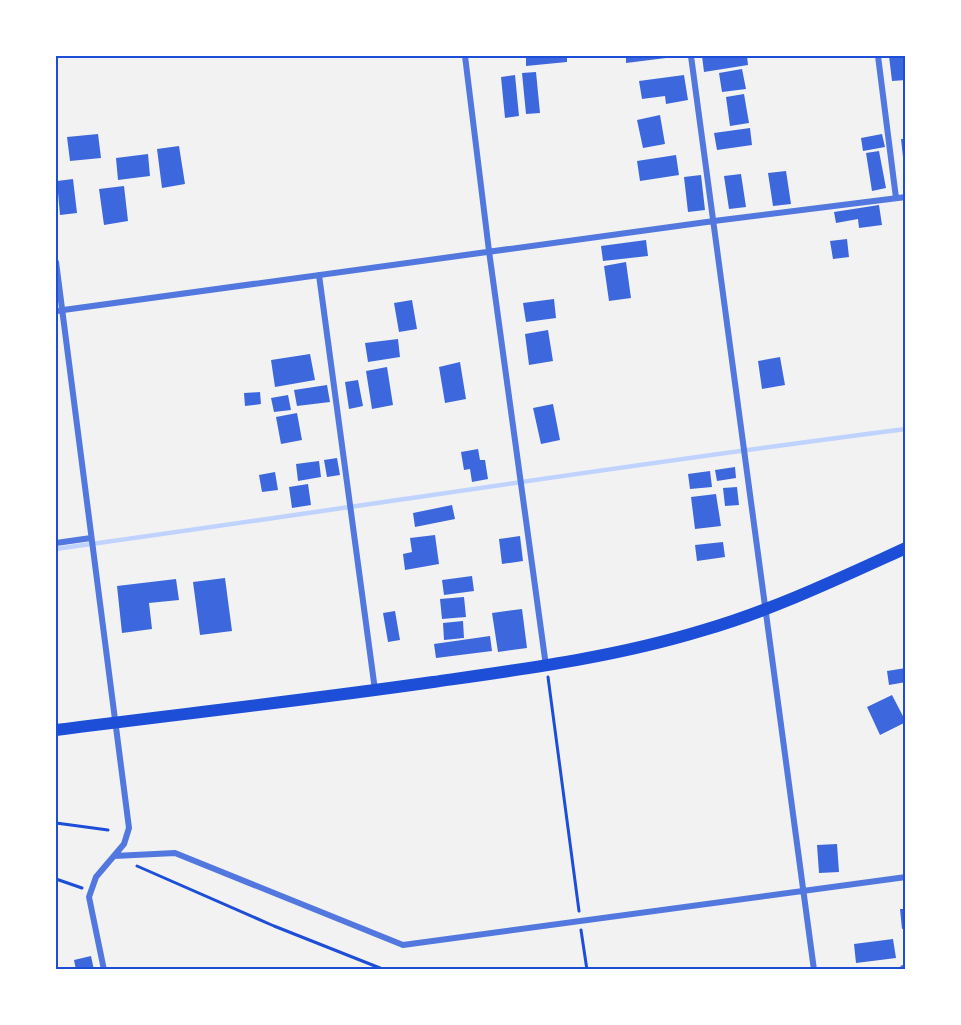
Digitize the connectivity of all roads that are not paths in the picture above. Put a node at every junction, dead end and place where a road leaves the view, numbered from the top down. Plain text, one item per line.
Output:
1 (465, 56) edge
2 (691, 56) edge
3 (878, 56) edge
4 (906, 197) edge
5 (896, 198) junction
6 (714, 220) junction
7 (489, 251) junction
8 (56, 262) edge
9 (319, 275) junction
10 (59, 311) edge
11 (91, 538) junction
12 (56, 543) edge
13 (906, 549) edge
14 (767, 609) junction
15 (546, 666) junction
16 (375, 690) junction
17 (117, 722) junction
18 (56, 730) edge
19 (114, 856) junction
20 (906, 877) edge
21 (804, 891) junction
22 (104, 969) edge
23 (814, 969) edge

1 - 7 street
2 - 6 street
3 - 5 street
4 - 5 street
5 - 6 street
6 - 7 street
6 - 14 street
7 - 9 street
7 - 15 street
8 - 10 street
9 - 10 street
9 - 16 street
10 - 11 street
11 - 12 street
11 - 17 street
13 - 14 main road
14 - 15 main road
14 - 21 street
15 - 16 main road
16 - 17 main road
17 - 18 main road
17 - 19 street
19 - 21 street
19 - 22 street
20 - 21 street
21 - 23 street

